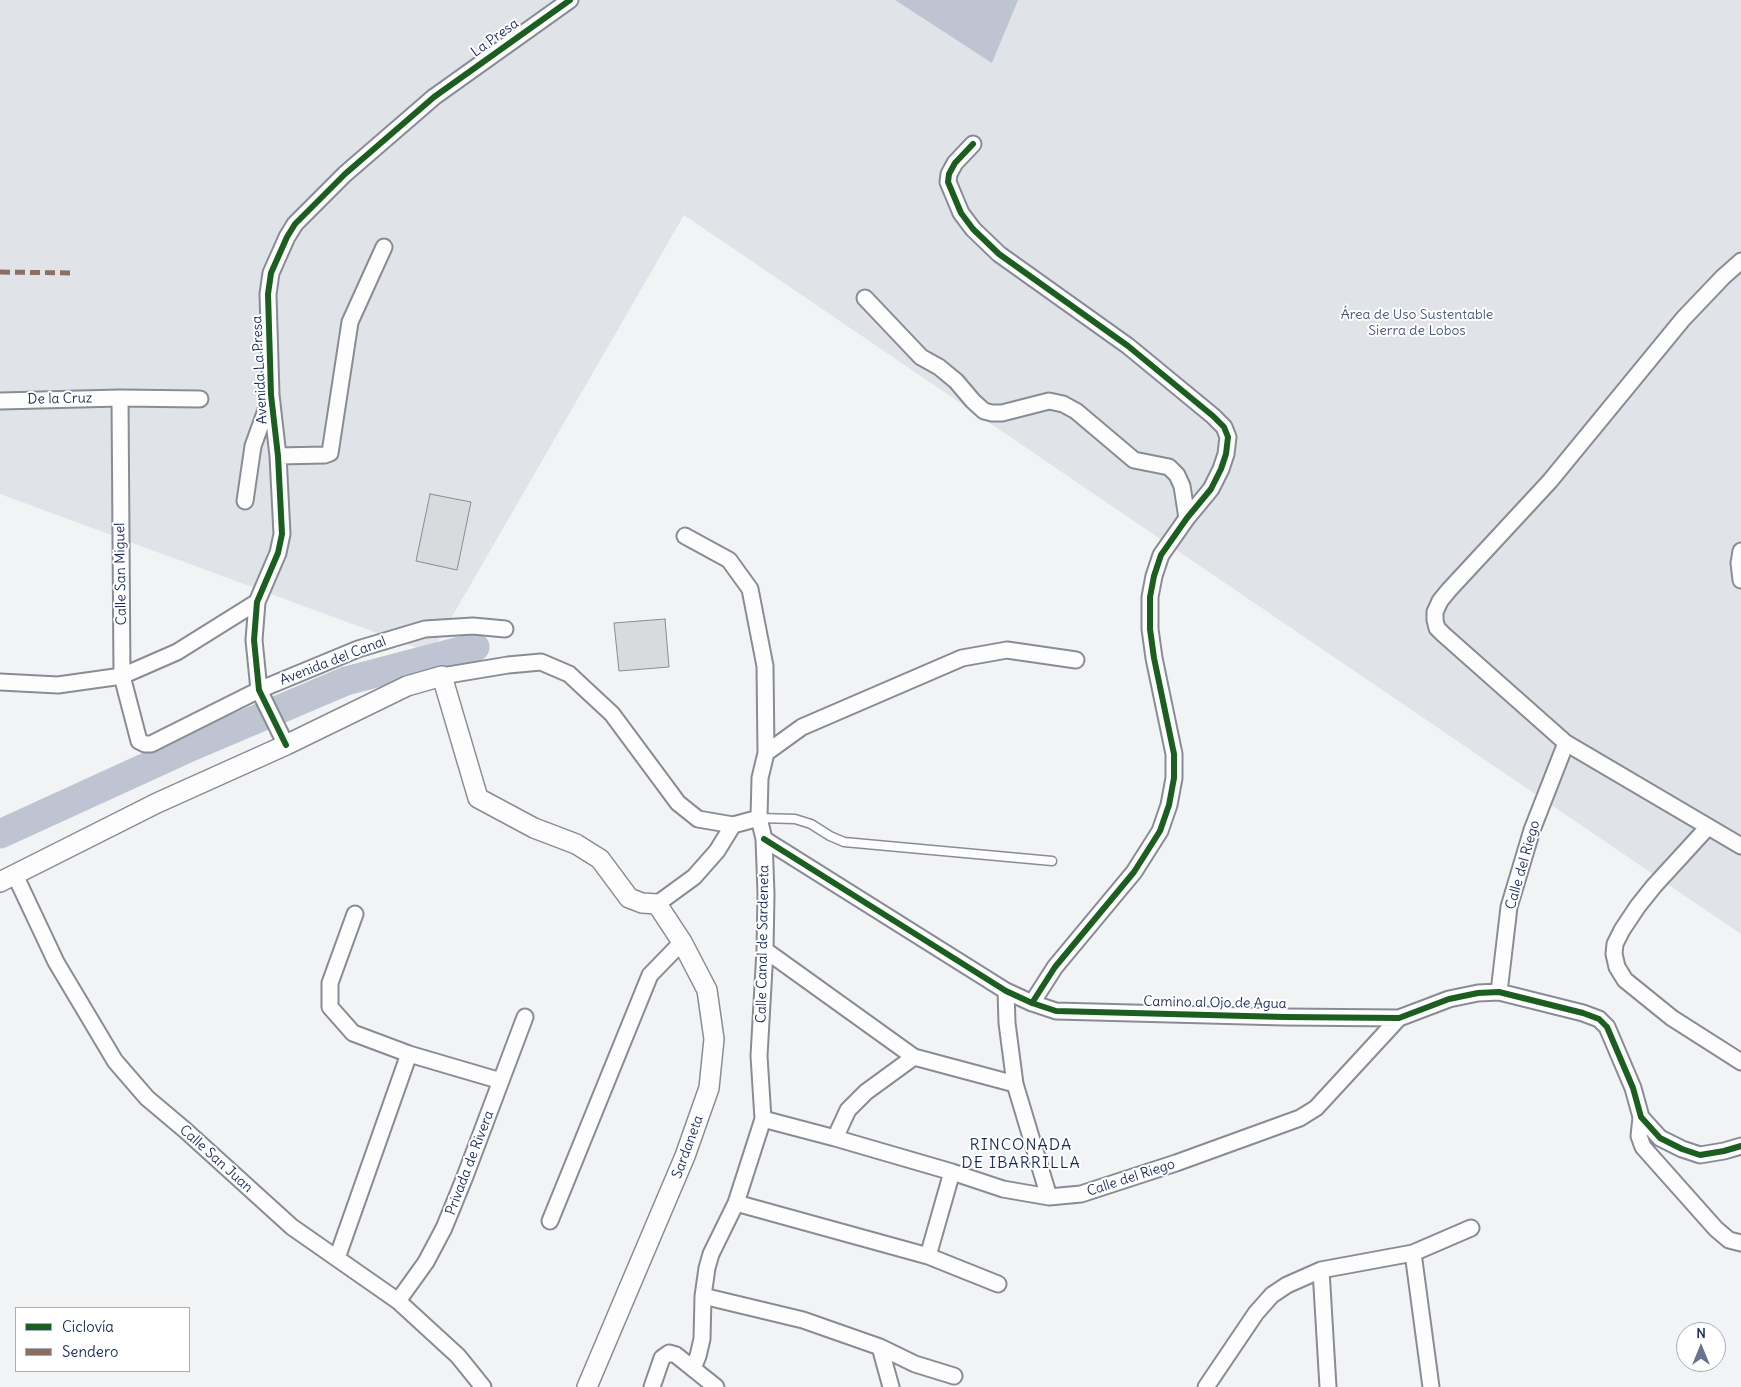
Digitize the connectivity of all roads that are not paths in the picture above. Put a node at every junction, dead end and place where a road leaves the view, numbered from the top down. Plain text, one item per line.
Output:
1 (570, 0) edge
2 (434, 97) joint
3 (973, 144) dead end
4 (384, 246) dead end
5 (1741, 261) edge
6 (865, 298) dead end
7 (271, 395) junction
8 (120, 398) junction
9 (200, 399) dead end
10 (0, 401) edge
11 (278, 456) junction
12 (245, 501) dead end
13 (1186, 518) junction
14 (685, 536) dead end
15 (1741, 551) edge
16 (1741, 580) edge
17 (257, 602) junction
18 (505, 629) dead end
19 (1076, 660) dead end
20 (122, 676) junction
21 (442, 676) junction
22 (0, 682) edge
23 (262, 696) junction
24 (1566, 743) junction
25 (145, 744) joint
26 (286, 745) junction
27 (766, 753) junction
28 (759, 818) junction
29 (733, 824) junction
30 (1708, 827) junction
31 (764, 839) junction
32 (1741, 846) edge
33 (1052, 861) dead end
34 (8, 879) edge
35 (657, 904) junction
36 (355, 914) dead end
37 (682, 942) junction
38 (765, 950) junction
39 (1006, 991) junction
40 (1499, 992) junction
41 (1032, 1003) junction
42 (525, 1017) dead end
43 (1399, 1018) junction
44 (409, 1054) junction
45 (914, 1057) junction
46 (1741, 1062) edge
47 (501, 1081) junction
48 (1015, 1084) junction
49 (1641, 1117) junction
50 (763, 1120) junction
51 (835, 1138) junction
52 (1741, 1146) edge
53 (952, 1172) junction
54 (1049, 1197) junction
55 (736, 1203) junction
56 (550, 1222) dead end
57 (1471, 1228) dead end
58 (1741, 1243) edge
59 (1413, 1253) junction
60 (928, 1256) junction
61 (337, 1258) junction
62 (1321, 1270) junction
63 (998, 1284) dead end
64 (703, 1296) junction
65 (398, 1301) junction
66 (880, 1347) junction
67 (693, 1368) junction
68 (954, 1376) dead end
69 (483, 1387) edge
70 (587, 1387) edge
71 (652, 1387) edge
72 (716, 1387) edge
73 (891, 1387) edge
74 (1206, 1387) edge
75 (1328, 1387) edge
76 (1431, 1387) edge

1 - 2 street, La Presa
2 - 7 street, Avenida La Presa
3 - 13 street
4 - 11 street
5 - 24 street
6 - 13 street
7 - 11 street, Avenida La Presa
7 - 12 street
8 - 9 street, De la Cruz
8 - 10 street, De la Cruz
8 - 20 street, Calle San Miguel
11 - 17 street, Avenida La Presa
13 - 41 street
14 - 27 street, Calle Canal de Sardeneta
15 - 16 street
17 - 20 street
17 - 23 street, Avenida La Presa
18 - 23 street, Avenida del Canal
19 - 27 street
20 - 22 street
20 - 25 street, Calle San Miguel
21 - 26 street
21 - 29 street
21 - 35 street
23 - 25 street, Avenida del Canal
23 - 26 street, Avenida La Presa
24 - 30 street
24 - 40 street, Calle del Riego
26 - 34 street
27 - 28 street, Calle Canal de Sardeneta
28 - 29 street
28 - 31 street, Calle Canal de Sardeneta
28 - 33 lane
29 - 35 street
30 - 32 street
30 - 46 street
31 - 38 street, Calle Canal de Sardeneta
31 - 39 street, Camino al Ojo de Agua
34 - 61 street, Calle San Juan
35 - 37 street, Sardaneta
36 - 44 street
37 - 56 street
37 - 70 street, Sardaneta
38 - 45 street
38 - 50 street, Calle Canal de Sardeneta
39 - 41 street, Camino al Ojo de Agua
39 - 48 street
40 - 43 street
40 - 49 street
41 - 43 street, Camino al Ojo de Agua
42 - 47 street, Privada de Rivera
43 - 54 street, Calle del Riego
44 - 47 street
44 - 61 street
45 - 48 street
45 - 51 street
47 - 65 street, Privada de Rivera
48 - 54 street
49 - 52 street
49 - 58 street
50 - 51 street, Calle del Riego
50 - 55 street, Calle Canal de Sardeneta
51 - 53 street, Calle del Riego
53 - 54 street, Calle del Riego
53 - 60 street
55 - 60 street
55 - 64 street, Calle Canal de Sardeneta
57 - 59 street
59 - 62 street
59 - 76 street
60 - 63 street
61 - 65 street, Calle San Juan
62 - 74 street
62 - 75 street
64 - 66 street
64 - 67 street, Calle Canal de Sardeneta
65 - 69 street, Calle San Juan
66 - 68 street
66 - 73 street
67 - 71 street
67 - 72 street

